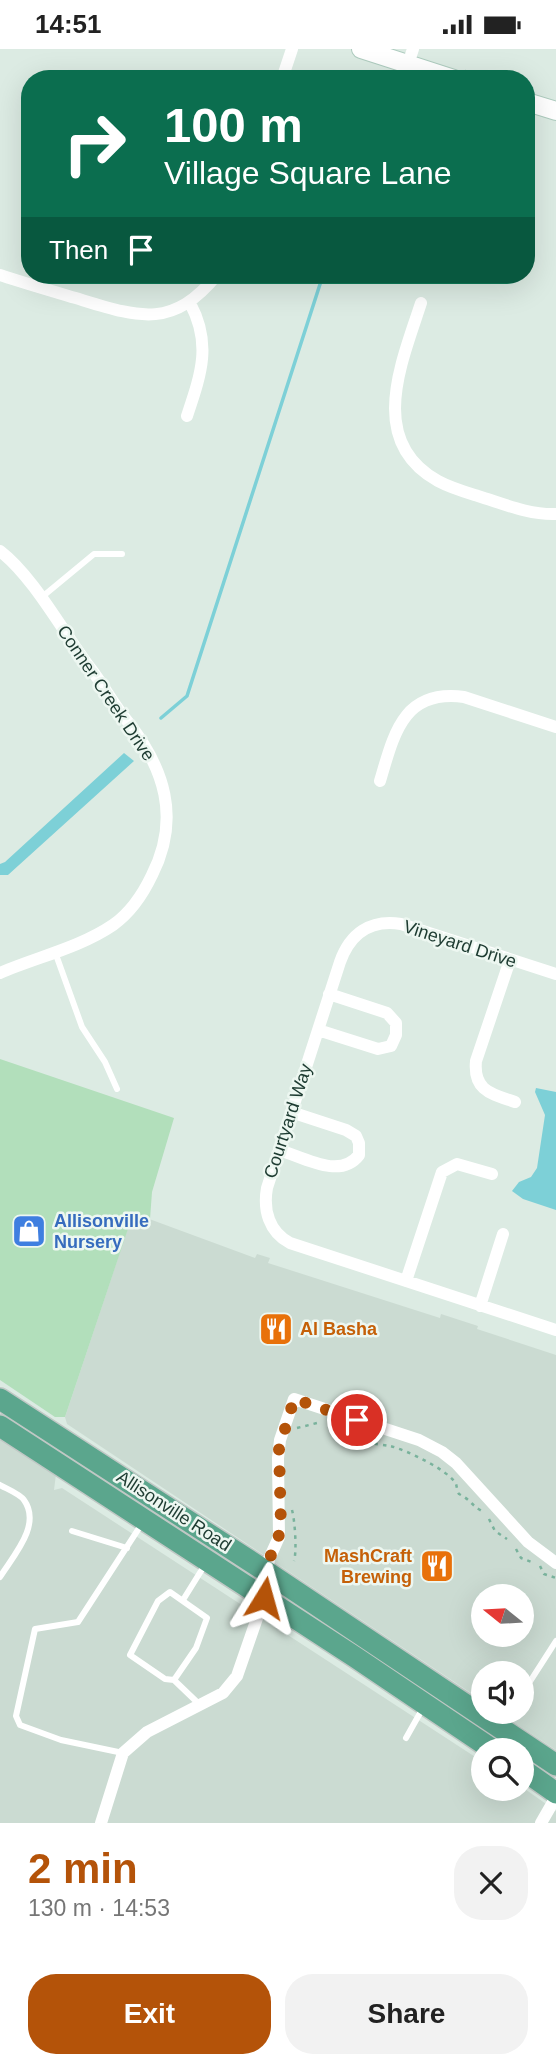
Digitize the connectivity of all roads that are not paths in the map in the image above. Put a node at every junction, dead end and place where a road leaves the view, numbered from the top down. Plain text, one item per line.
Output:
1 (292, 49) edge
2 (361, 49) edge
3 (411, 57) edge
4 (285, 70) edge
5 (436, 70) edge
6 (535, 104) edge
7 (556, 111) edge
8 (0, 275) edge
9 (21, 281) edge
10 (31, 284) edge
11 (208, 284) edge
12 (190, 303) junction
13 (421, 303) dead end
14 (187, 416) dead end
15 (556, 514) edge
16 (0, 551) edge
17 (122, 554) dead end
18 (41, 598) junction
19 (556, 727) edge
20 (380, 781) dead end
21 (363, 930) joint
22 (55, 952) junction
23 (510, 960) junction
24 (0, 973) edge
25 (556, 974) edge
26 (329, 994) junction
27 (318, 1030) junction
28 (117, 1089) dead end
29 (515, 1102) dead end
30 (291, 1112) junction
31 (279, 1150) junction
32 (492, 1174) dead end
33 (503, 1234) dead end
34 (406, 1282) junction
35 (480, 1305) junction
36 (555, 1327) edge
37 (0, 1399) edge
38 (0, 1426) edge
39 (0, 1485) edge
40 (144, 1520) junction
41 (72, 1531) dead end
42 (127, 1548) junction
43 (207, 1561) junction
44 (556, 1563) edge
45 (0, 1577) edge
46 (266, 1584) junction
47 (183, 1600) junction
48 (556, 1641) edge
49 (534, 1675) edge
50 (174, 1680) junction
51 (438, 1685) junction
52 (471, 1702) edge
53 (425, 1704) junction
54 (200, 1706) junction
55 (511, 1724) edge
56 (406, 1738) dead end
57 (475, 1738) edge
58 (123, 1753) junction
59 (556, 1765) edge
60 (534, 1778) edge
61 (556, 1795) edge
62 (101, 1823) edge
63 (541, 1823) edge

1 - 4 street
2 - 3 street
3 - 5 street
6 - 7 street
8 - 9 street
10 - 12 street
11 - 12 street
12 - 14 street
13 - 15 street
16 - 18 street, Conner Creek Drive
17 - 18 lane
18 - 22 street, Conner Creek Drive
19 - 20 street
21 - 23 street, Vineyard Drive
21 - 26 street, Courtyard Way
22 - 24 street, Conner Creek Drive
22 - 28 lane
23 - 25 street, Vineyard Drive
23 - 29 street
26 - 27 street, Courtyard Way
26 - 27 street
27 - 30 street, Courtyard Way
30 - 31 street, Courtyard Way
30 - 31 street
31 - 34 street, Courtyard Way
32 - 34 street
33 - 35 street
34 - 35 street, Courtyard Way
35 - 36 street, Courtyard Way
37 - 46 main road, Allisonville Road
38 - 40 main road, Allisonville Road
39 - 45 lane
40 - 42 lane
40 - 43 main road, Allisonville Road
41 - 42 lane
42 - 58 lane
43 - 46 main road, Allisonville Road
43 - 47 lane
44 - 46 street
46 - 51 main road, Allisonville Road
46 - 53 main road, Allisonville Road
46 - 54 street
47 - 50 lane
47 - 50 lane
48 - 49 lane
50 - 54 lane
51 - 52 main road, Allisonville Road
51 - 53 lane
53 - 56 lane
53 - 57 main road, Allisonville Road
54 - 58 street
55 - 59 main road, Allisonville Road
58 - 62 street
60 - 61 main road
61 - 63 street

